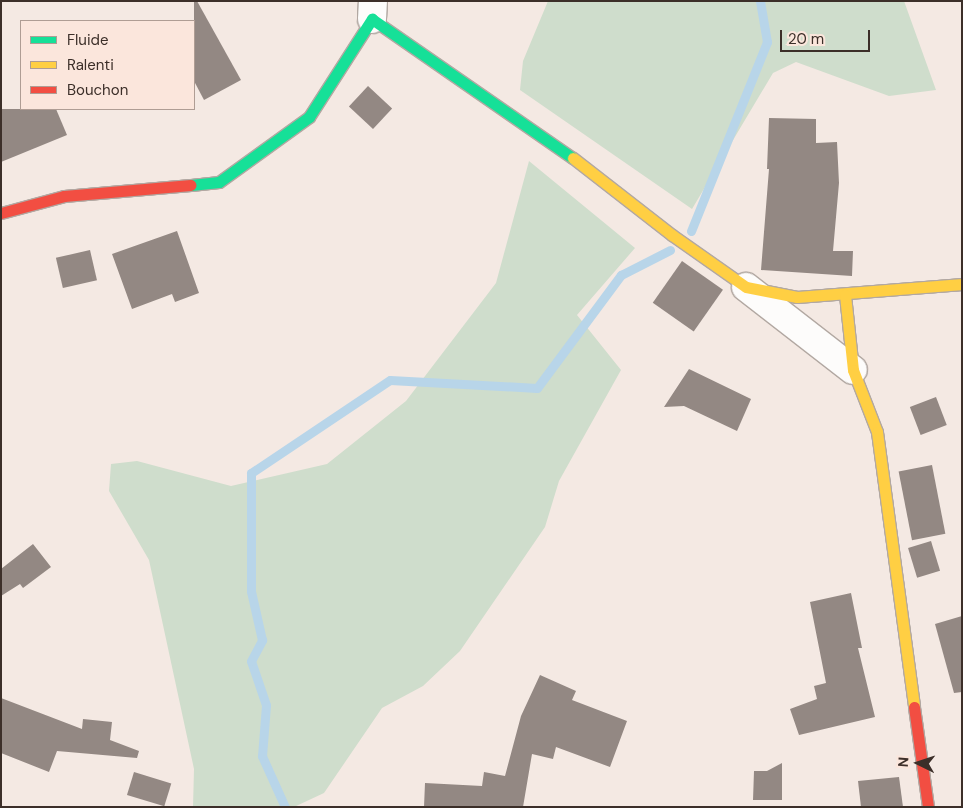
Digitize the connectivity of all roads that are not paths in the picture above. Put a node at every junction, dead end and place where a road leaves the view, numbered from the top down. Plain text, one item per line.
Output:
1 (373, 10) edge
2 (1, 213) edge
3 (962, 284) edge
4 (746, 287) junction
5 (844, 295) junction
6 (853, 370) junction
7 (928, 807) edge

1 - 2 street
1 - 4 street
3 - 5 street
4 - 5 street
4 - 6 street
5 - 6 street
6 - 7 street

